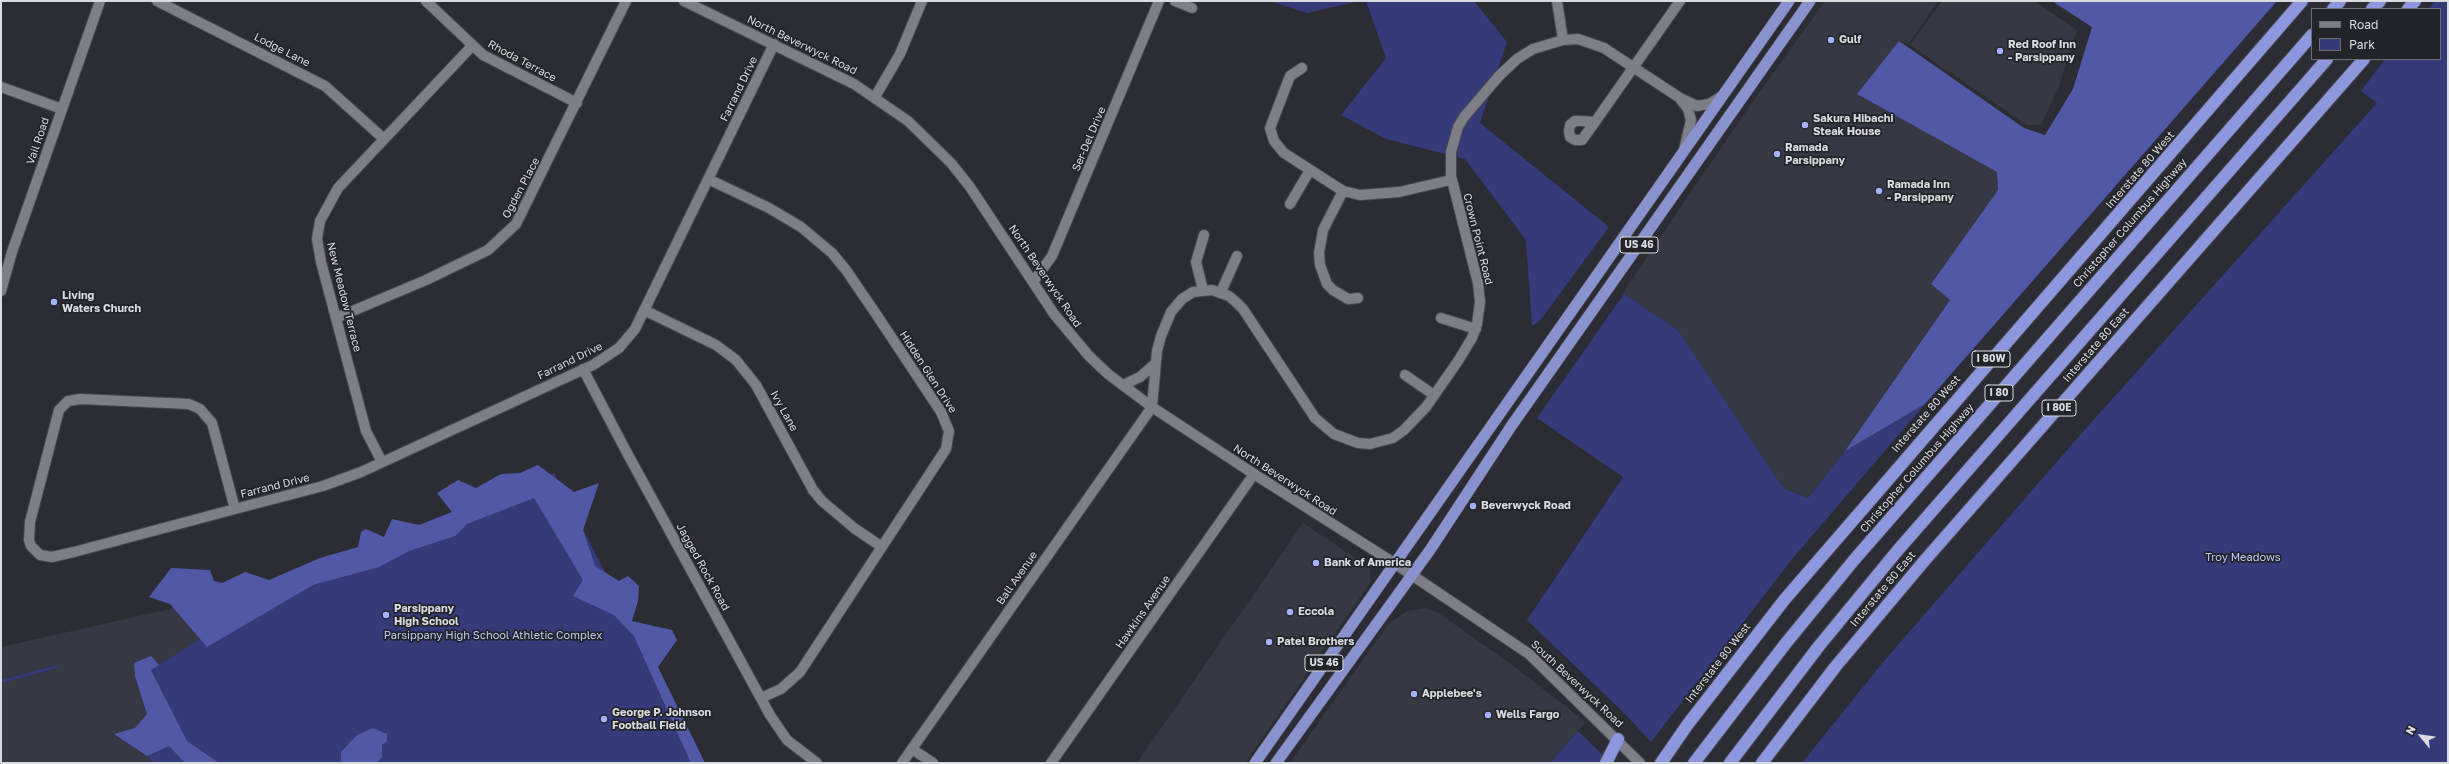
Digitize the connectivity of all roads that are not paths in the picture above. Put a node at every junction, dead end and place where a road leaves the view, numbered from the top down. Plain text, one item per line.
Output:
1 (100, 1) edge
2 (157, 1) edge
3 (426, 1) edge
4 (626, 1) edge
5 (684, 1) edge
6 (922, 1) edge
7 (1159, 1) edge
8 (1175, 1) edge
9 (1557, 1) edge
10 (1680, 1) edge
11 (1789, 1) edge
12 (1810, 1) edge
13 (2302, 1) edge
14 (1192, 8) dead end
15 (2311, 36) edge
16 (1563, 40) junction
17 (774, 44) junction
18 (472, 46) junction
19 (2326, 60) edge
20 (2363, 60) edge
21 (1634, 67) junction
22 (1302, 68) dead end
23 (1, 87) edge
24 (1722, 96) junction
25 (875, 97) junction
26 (1680, 98) junction
27 (577, 104) junction
28 (62, 109) junction
29 (1595, 122) dead end
30 (384, 139) junction
31 (1684, 150) junction
32 (1310, 170) junction
33 (708, 179) junction
34 (1451, 180) junction
35 (1343, 191) junction
36 (1290, 204) dead end
37 (1204, 235) dead end
38 (1237, 256) dead end
39 (1033, 282) junction
40 (1202, 290) junction
41 (1, 291) edge
42 (1221, 292) junction
43 (1358, 298) dead end
44 (644, 310) junction
45 (336, 318) junction
46 (1441, 318) dead end
47 (1476, 329) junction
48 (1156, 362) junction
49 (583, 369) junction
50 (1405, 375) dead end
51 (1123, 385) junction
52 (1434, 396) junction
53 (1152, 407) junction
54 (382, 462) junction
55 (1254, 474) junction
56 (235, 509) junction
57 (882, 547) junction
58 (1394, 563) junction
59 (1412, 575) junction
60 (761, 698) junction
61 (1618, 739) junction
62 (912, 749) junction
63 (1639, 761) edge
64 (817, 763) edge
65 (902, 763) edge
66 (933, 763) edge
67 (1051, 763) edge
68 (1255, 763) edge
69 (1276, 763) edge
70 (1606, 763) edge
71 (1661, 763) edge
72 (1694, 763) edge
73 (1730, 763) edge
74 (1762, 763) edge

1 - 28 street, Vail Road
2 - 30 street, Lodge Lane
3 - 18 street, Rhoda Terrace
4 - 27 street, Ogden Place
5 - 17 street, North Beverwyck Road
6 - 25 street
7 - 39 street, Ser-Del Drive
8 - 14 street
9 - 16 street
10 - 21 street
11 - 24 highway, US 46
12 - 59 highway, US 46
13 - 71 highway, Interstate 80 West / I 80W
15 - 72 highway, Christopher Columbus Highway / I 80
16 - 21 street, Crown Point Road
16 - 34 street, Crown Point Road
17 - 25 street, North Beverwyck Road
17 - 33 street, Farrand Drive
18 - 27 street, Rhoda Terrace
18 - 30 street, New Meadow Terrace
19 - 73 highway, I 80
20 - 74 highway, Interstate 80 East / I 80E
21 - 26 street, Crown Point Road
21 - 29 street
22 - 32 street
23 - 28 street
24 - 26 street, Crown Point Road
24 - 31 highway, US 46
25 - 39 street, North Beverwyck Road
26 - 31 street, Crown Point Road
27 - 45 street, Ogden Place
28 - 41 street, Vail Road
30 - 45 street, New Meadow Terrace
31 - 58 highway, US 46
32 - 35 street
32 - 36 street
33 - 44 street, Farrand Drive
33 - 57 street, Hidden Glen Drive
34 - 35 street
34 - 47 street, Crown Point Road
35 - 43 street
37 - 40 street
38 - 42 street
39 - 51 street, North Beverwyck Road
40 - 42 street, Crown Point Road
40 - 48 street
42 - 52 street, Crown Point Road
44 - 49 street, Farrand Drive
44 - 57 street, Ivy Lane
45 - 54 street, New Meadow Terrace
46 - 47 street
47 - 52 street, Crown Point Road
48 - 51 street
48 - 53 street
49 - 54 street, Farrand Drive
49 - 60 street, Jagged Rock Road
50 - 52 street
51 - 53 street, North Beverwyck Road
53 - 55 street, North Beverwyck Road
53 - 62 street, Ball Avenue
54 - 56 street, Farrand Drive
55 - 58 street, North Beverwyck Road
55 - 67 street, Hawkins Avenue
56 - 56 street, Farrand Drive
57 - 60 street, Hidden Glen Drive
58 - 59 street, North Beverwyck Road
58 - 68 highway, US 46
59 - 61 street, South Beverwyck Road
59 - 69 highway, US 46
60 - 64 street, Jagged Rock Road
61 - 63 street, South Beverwyck Road
61 - 70 highway
62 - 65 street, Ball Avenue
62 - 66 street

